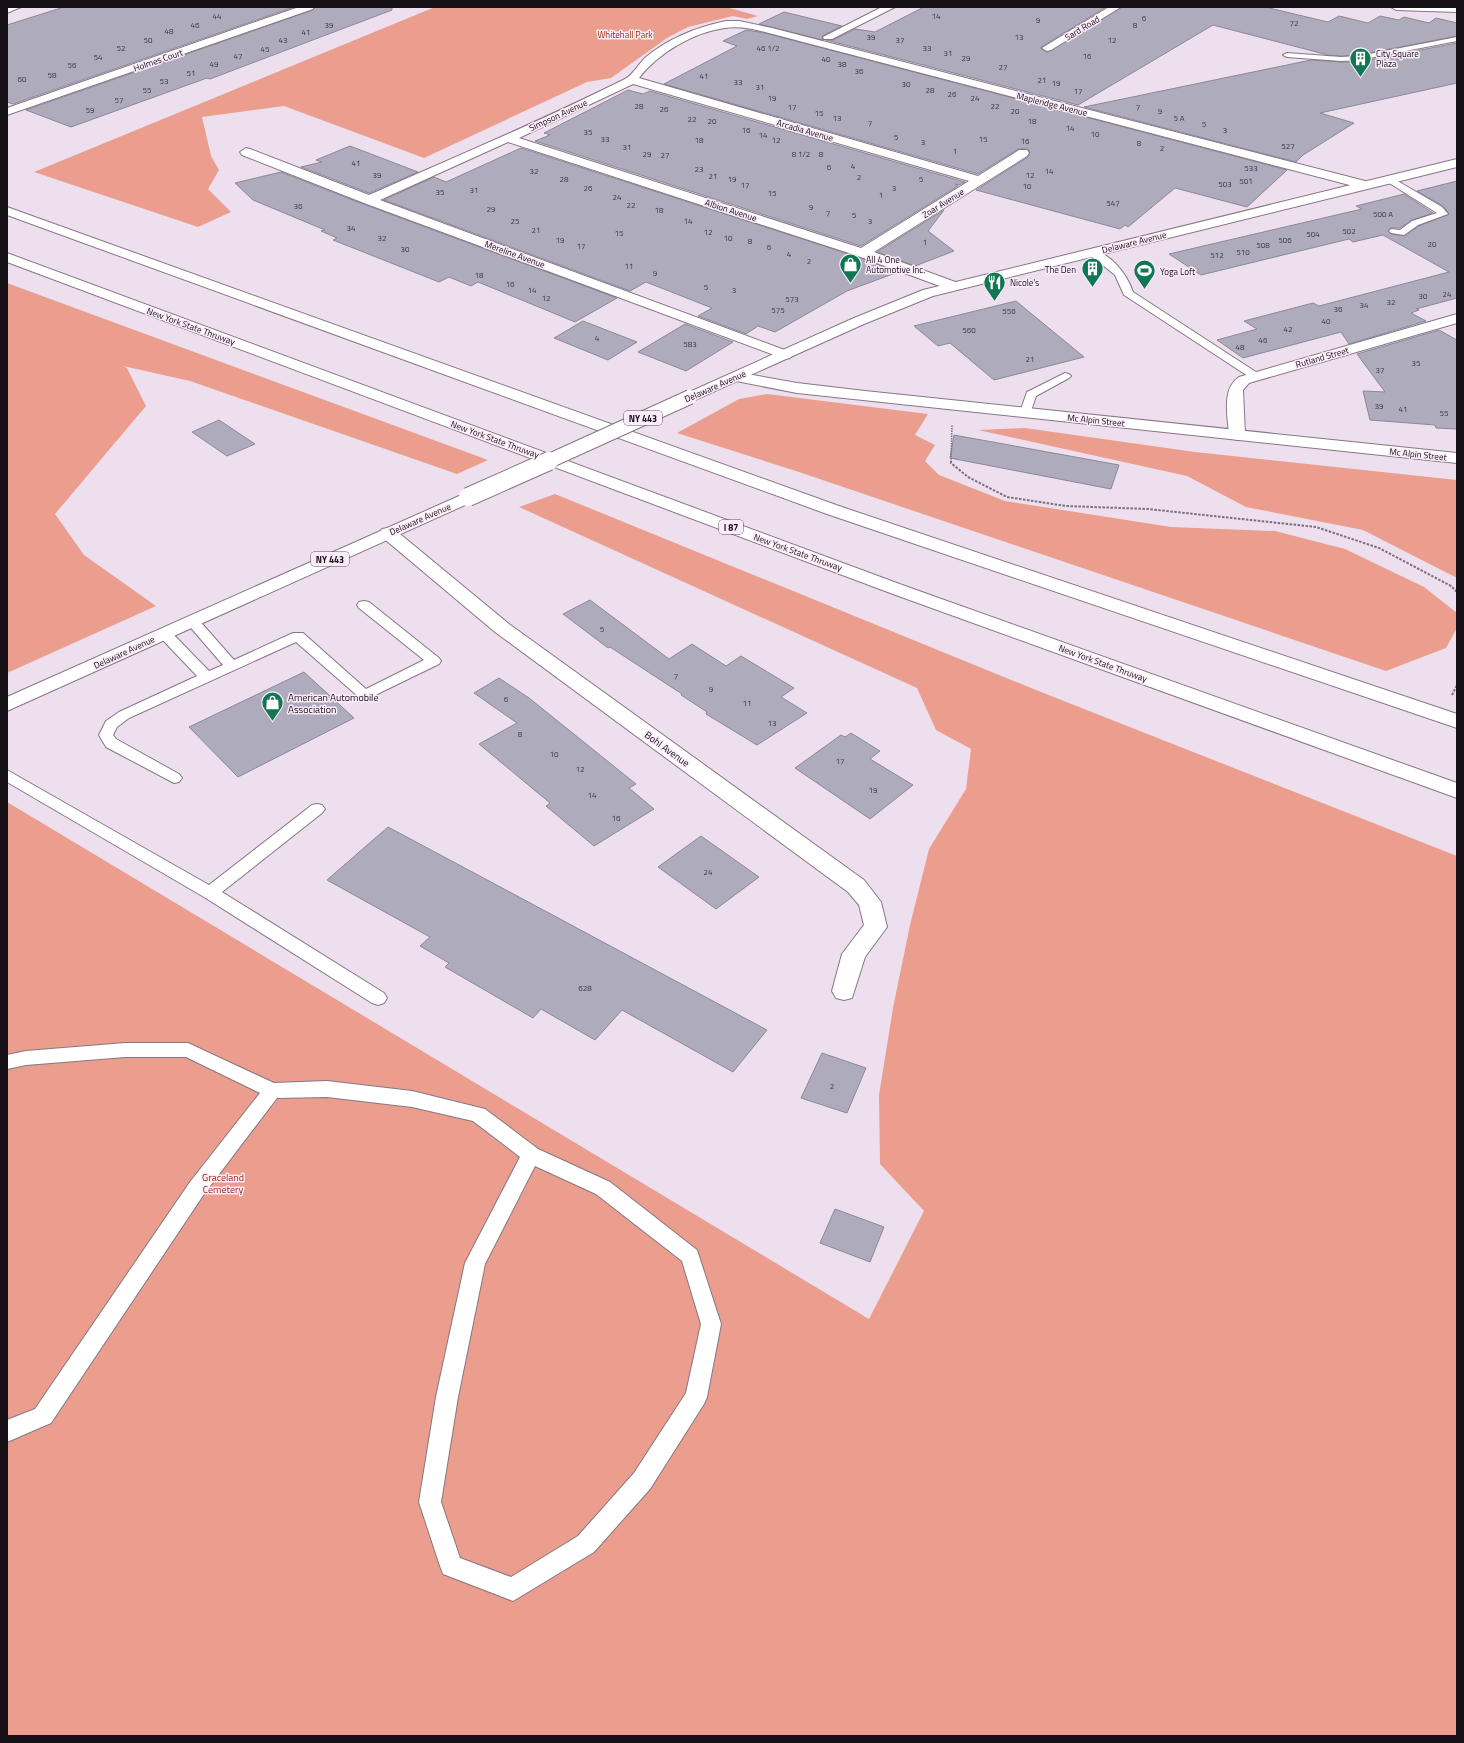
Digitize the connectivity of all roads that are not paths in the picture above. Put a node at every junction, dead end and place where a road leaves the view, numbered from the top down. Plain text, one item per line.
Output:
1 (16, 7) edge
2 (309, 7) edge
3 (890, 7) edge
4 (1116, 7) edge
5 (1396, 7) edge
6 (7, 10) edge
7 (1457, 10) edge
8 (739, 24) joint
9 (828, 37) dead end
10 (1457, 39) edge
11 (1047, 48) dead end
12 (1287, 55) dead end
13 (632, 80) junction
14 (7, 112) edge
15 (507, 138) junction
16 (246, 152) dead end
17 (1023, 153) dead end
18 (1457, 162) edge
19 (1389, 179) junction
20 (978, 180) junction
21 (1365, 185) junction
22 (369, 200) junction
23 (7, 211) edge
24 (1394, 232) dead end
25 (1092, 252) junction
26 (863, 253) junction
27 (7, 257) edge
28 (953, 286) junction
29 (1457, 318) edge
30 (785, 355) junction
31 (1065, 376) dead end
32 (1255, 376) junction
33 (736, 377) junction
34 (1026, 412) junction
35 (1236, 435) junction
36 (1457, 458) edge
37 (388, 533) junction
38 (364, 605) dead end
39 (192, 620) junction
40 (164, 633) junction
41 (232, 666) junction
42 (207, 678) junction
43 (7, 705) edge
44 (1457, 721) edge
45 (7, 775) edge
46 (174, 778) dead end
47 (1457, 791) edge
48 (317, 809) dead end
49 (210, 893) junction
50 (844, 991) dead end
51 (378, 998) dead end
52 (7, 1062) edge
53 (272, 1091) junction
54 (531, 1155) junction
55 (7, 1431) edge

1 - 6 main road
2 - 14 main road, Holmes Court
3 - 9 main road
4 - 11 main road, Sard Road
5 - 7 main road
8 - 13 main road, Simpson Avenue
8 - 21 main road, Mapleridge Avenue
10 - 12 lane
13 - 15 main road, Simpson Avenue
13 - 20 main road, Arcadia Avenue
15 - 22 main road, Simpson Avenue
15 - 26 main road, Albion Avenue
16 - 22 main road, Mereline Avenue
17 - 20 main road, Zoar Avenue
18 - 19 main road, Delaware Avenue / NY 443
19 - 21 main road, Delaware Avenue / NY 443
19 - 24 lane
20 - 26 main road, Zoar Avenue
21 - 25 main road, Delaware Avenue / NY 443
22 - 30 main road, Mereline Avenue
23 - 44 main road
25 - 28 main road, Delaware Avenue / NY 443
25 - 32 lane
26 - 28 main road, Albion Avenue
27 - 47 main road, New York State Thruway / I 87
28 - 30 main road, Delaware Avenue / NY 443
29 - 32 main road, Rutland Street
30 - 33 main road, Delaware Avenue / NY 443
31 - 34 lane
32 - 35 main road, Rutland Street
33 - 34 main road, Mc Alpin Street
33 - 37 main road, Delaware Avenue / NY 443, bridge
34 - 35 main road, Mc Alpin Street
35 - 36 main road, Mc Alpin Street
37 - 39 main road, Delaware Avenue / NY 443
37 - 50 main road, Bohl Avenue
38 - 41 lane
39 - 40 main road, Delaware Avenue / NY 443
39 - 41 lane
40 - 42 lane
40 - 43 main road, Delaware Avenue / NY 443
41 - 42 lane
42 - 46 lane
45 - 49 lane
48 - 49 lane
49 - 51 lane
52 - 53 lane
53 - 54 lane
53 - 55 lane
54 - 54 lane

